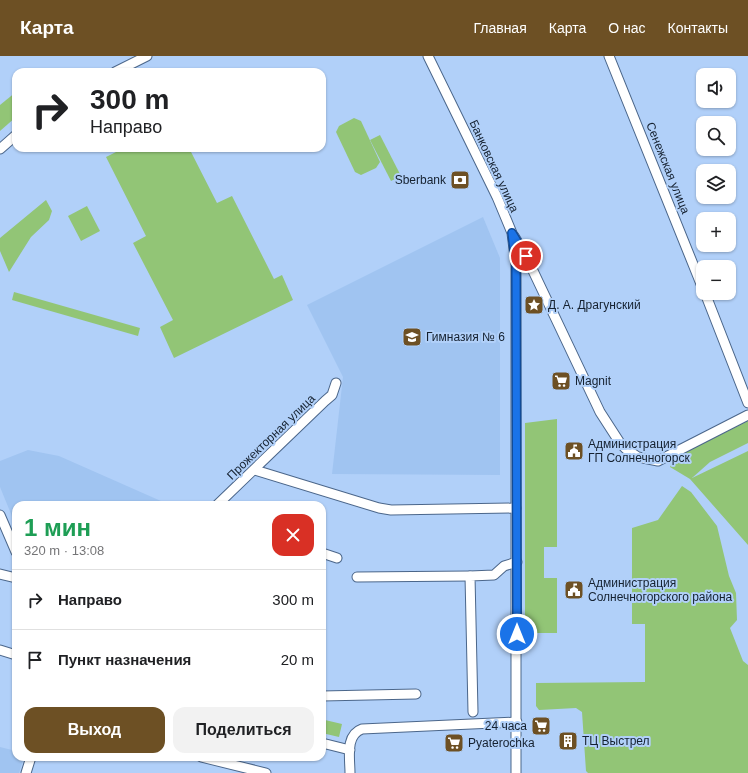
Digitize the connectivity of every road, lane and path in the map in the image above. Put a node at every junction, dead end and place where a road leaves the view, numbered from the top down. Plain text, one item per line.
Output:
1 (147, 56) edge
2 (428, 56) edge
3 (609, 56) edge
4 (123, 68) edge
5 (12, 138) edge
6 (0, 148) edge
7 (512, 233) junction
8 (696, 272) edge
9 (707, 300) edge
10 (336, 383) dead end
11 (748, 403) edge
12 (748, 415) edge
13 (255, 470) junction
14 (221, 501) edge
15 (516, 508) junction
16 (0, 515) edge
17 (12, 543) edge
18 (326, 554) edge
19 (337, 558) dead end
20 (517, 562) junction
21 (0, 574) edge
22 (470, 576) junction
23 (12, 577) edge
24 (357, 577) dead end
25 (0, 650) edge
26 (12, 654) edge
27 (416, 694) dead end
28 (326, 696) edge
29 (474, 712) dead end
30 (517, 722) junction
31 (326, 744) edge
32 (350, 750) junction
33 (30, 761) edge
34 (238, 761) edge
35 (26, 773) edge
36 (266, 773) edge
37 (350, 773) edge
38 (516, 773) edge

1 - 4 street
2 - 7 street, Банковская улица
3 - 8 street, Сенежская улица
5 - 6 street
7 - 12 street
7 - 15 street, Банковская улица
9 - 11 street
10 - 13 street, Прожекторная улица
13 - 14 street, Прожекторная улица
13 - 15 street
15 - 20 street, Банковская улица
16 - 17 street
18 - 19 street
20 - 22 street
20 - 30 street, Банковская улица
21 - 23 street
22 - 24 street
22 - 29 street
25 - 26 street
27 - 28 street
30 - 32 street
30 - 38 street, Банковская улица
31 - 32 street
32 - 37 street
33 - 35 street
34 - 36 street

